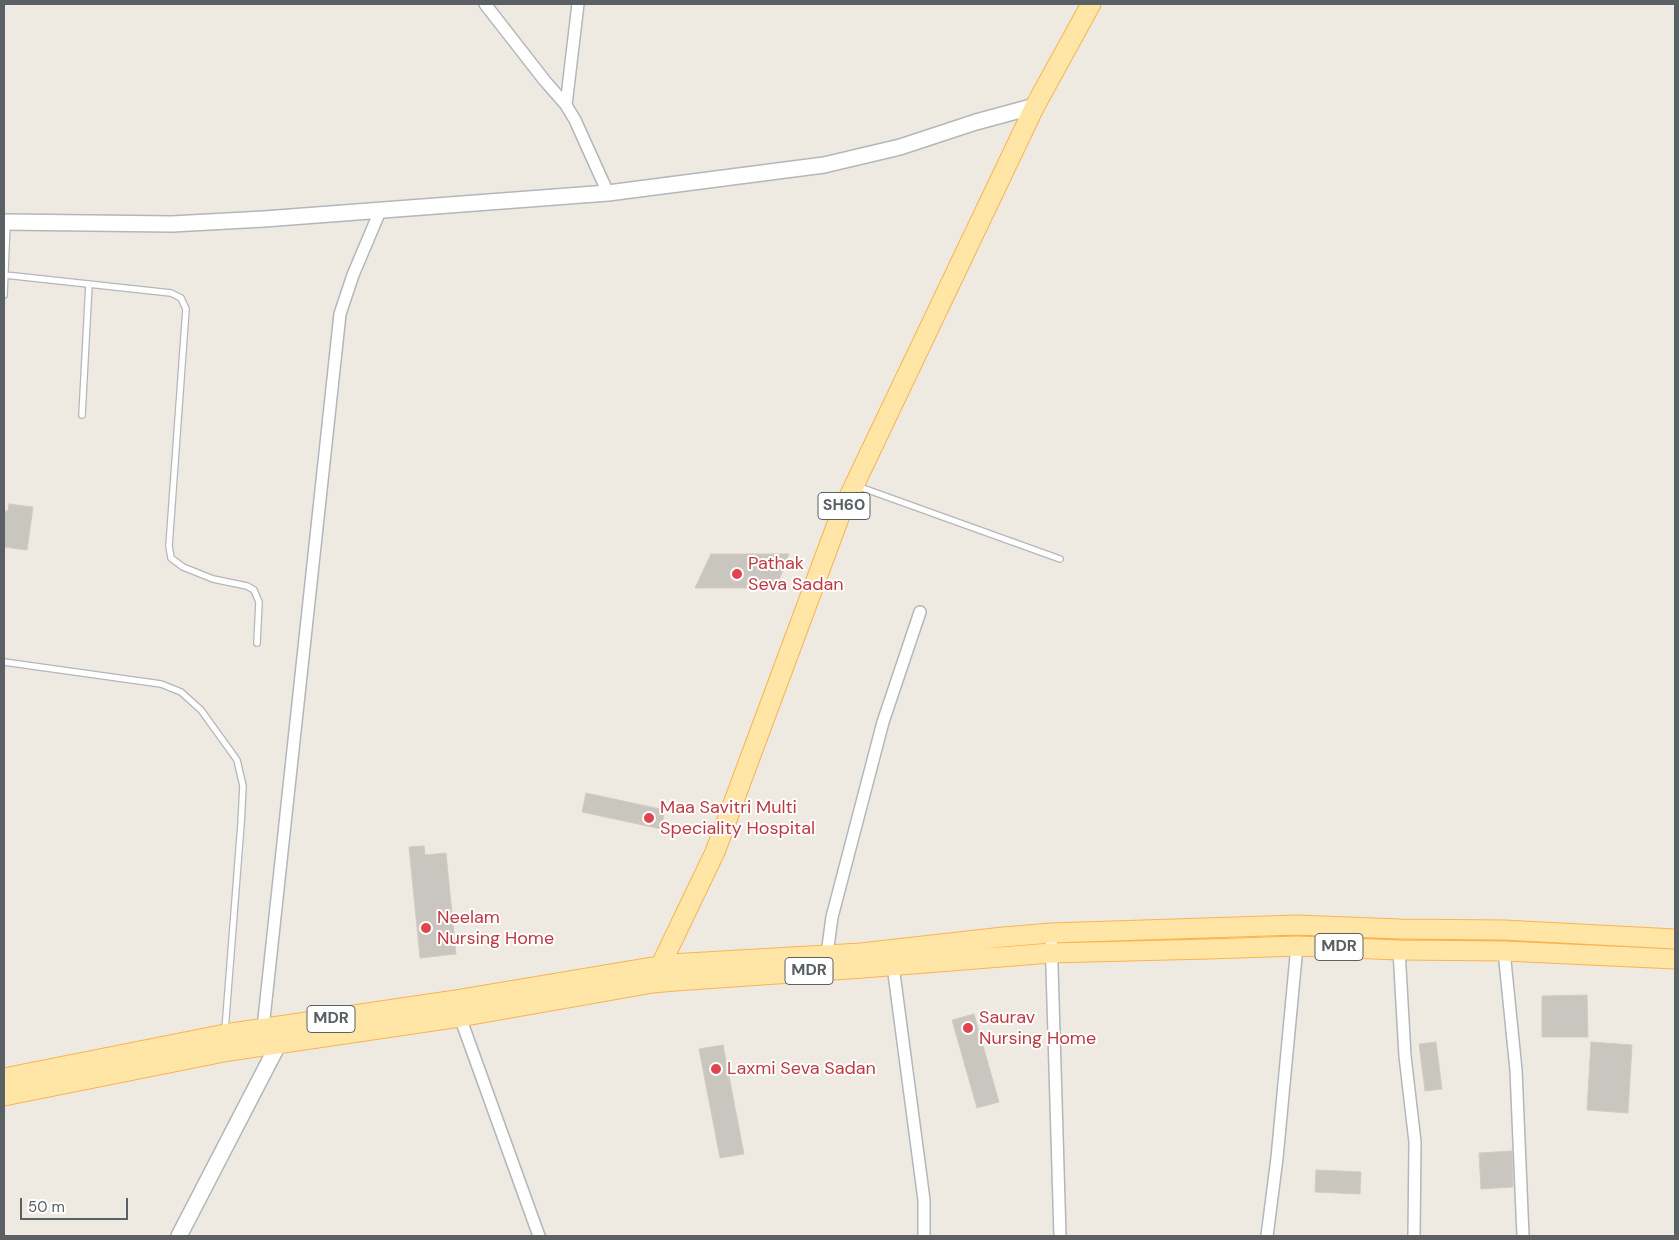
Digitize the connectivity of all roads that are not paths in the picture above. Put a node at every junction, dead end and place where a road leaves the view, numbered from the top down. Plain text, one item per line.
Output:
1 (485, 4) edge
2 (578, 4) edge
3 (1091, 4) edge
4 (566, 105) junction
5 (1035, 106) junction
6 (608, 193) junction
7 (380, 211) junction
8 (5, 222) edge
9 (5, 275) edge
10 (89, 284) junction
11 (4, 295) edge
12 (82, 415) dead end
13 (854, 485) junction
14 (1060, 559) dead end
15 (920, 612) dead end
16 (257, 643) dead end
17 (4, 662) edge
18 (1051, 933) junction
19 (1675, 939) edge
20 (1297, 946) junction
21 (1399, 950) junction
22 (1504, 950) junction
23 (964, 951) junction
24 (1051, 953) junction
25 (827, 954) junction
26 (1675, 960) edge
27 (893, 966) junction
28 (656, 975) junction
29 (460, 1017) junction
30 (289, 1025) junction
31 (263, 1028) junction
32 (225, 1034) junction
33 (279, 1044) junction
34 (4, 1078) edge
35 (4, 1096) edge
36 (180, 1236) edge
37 (539, 1236) edge
38 (924, 1236) edge
39 (1060, 1236) edge
40 (1267, 1236) edge
41 (1414, 1236) edge
42 (1523, 1236) edge

1 - 4 street
2 - 4 street
3 - 5 main road, SH60
4 - 6 street
5 - 6 street
5 - 13 main road, SH60
6 - 7 street
7 - 8 street
7 - 31 street
8 - 9 lane
9 - 10 lane
9 - 11 lane
10 - 12 lane
10 - 16 lane
13 - 14 lane
13 - 28 main road, SH60
15 - 25 street
17 - 32 lane
18 - 19 main road, MDR
18 - 23 main road, MDR
18 - 24 street
20 - 21 main road, MDR
20 - 24 main road, MDR
20 - 40 street
21 - 22 main road, MDR
21 - 41 street
22 - 26 main road, MDR
22 - 42 street
23 - 24 main road, MDR
23 - 25 main road, MDR
23 - 27 main road, MDR
24 - 39 street
25 - 28 main road, MDR
27 - 28 main road, MDR
27 - 38 street
28 - 29 main road, MDR
28 - 30 main road, MDR
29 - 33 main road, MDR
29 - 37 street
30 - 31 main road, MDR
30 - 33 street
31 - 32 main road, MDR
32 - 34 main road, MDR
33 - 35 main road, MDR
33 - 36 street

